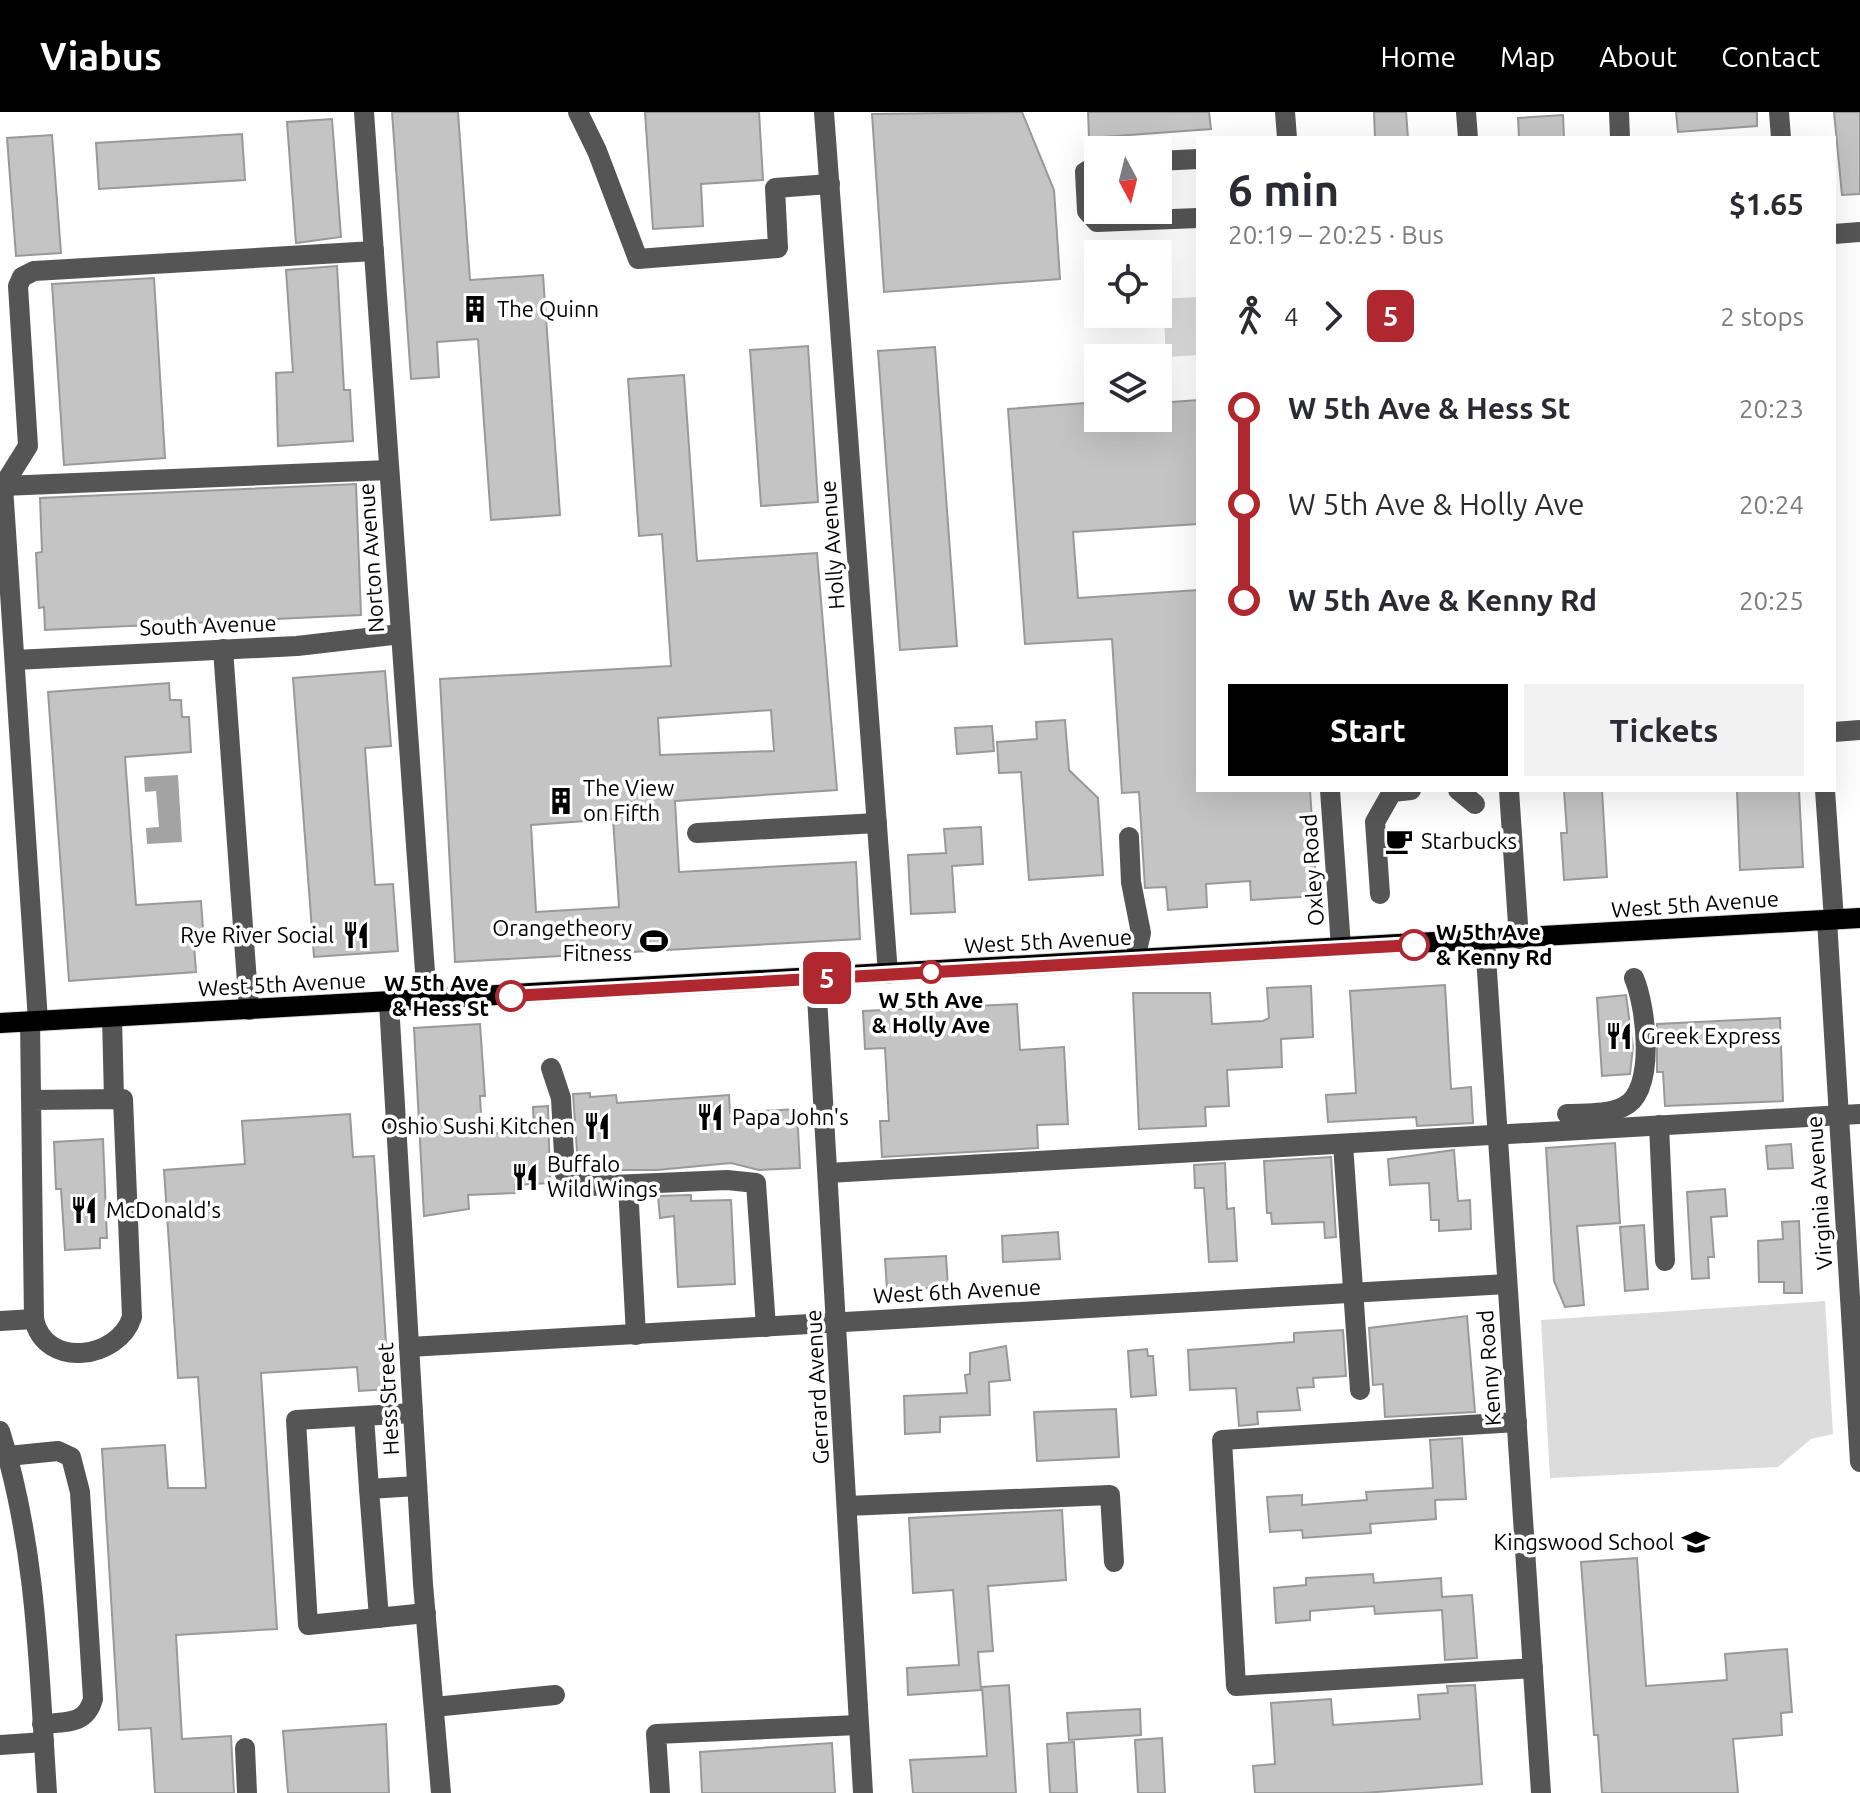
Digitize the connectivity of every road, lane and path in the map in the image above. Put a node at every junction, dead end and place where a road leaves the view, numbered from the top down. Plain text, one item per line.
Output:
1 (364, 112) edge
2 (578, 112) edge
3 (824, 112) edge
4 (1285, 112) edge
5 (1466, 112) edge
6 (1619, 112) edge
7 (1779, 112) edge
8 (1287, 136) edge
9 (1468, 136) edge
10 (1620, 136) edge
11 (1781, 136) edge
12 (1196, 159) edge
13 (1172, 160) edge
14 (830, 184) junction
15 (1196, 218) edge
16 (1172, 219) edge
17 (1860, 232) edge
18 (1836, 234) edge
19 (374, 251) junction
20 (389, 470) junction
21 (3, 486) junction
22 (401, 634) junction
23 (223, 649) junction
24 (15, 660) junction
25 (1860, 730) edge
26 (1836, 732) edge
27 (1330, 792) edge
28 (1392, 792) edge
29 (1460, 792) edge
30 (1509, 792) edge
31 (1825, 792) edge
32 (1475, 804) dead end
33 (877, 823) junction
34 (697, 833) dead end
35 (1129, 837) dead end
36 (1380, 894) dead end
37 (1860, 918) edge
38 (1830, 920) junction
39 (1519, 939) junction
40 (1485, 941) junction
41 (1341, 947) junction
42 (1135, 959) junction
43 (888, 974) junction
44 (1634, 978) dead end
45 (816, 979) junction
46 (427, 1000) junction
47 (389, 1003) junction
48 (249, 1010) junction
49 (112, 1017) junction
50 (34, 1021) junction
51 (0, 1023) edge
52 (551, 1068) dead end
53 (114, 1099) junction
54 (32, 1100) junction
55 (1567, 1114) dead end
56 (1860, 1114) edge
57 (1839, 1115) junction
58 (1659, 1125) junction
59 (1498, 1135) junction
60 (1343, 1144) junction
61 (828, 1173) junction
62 (628, 1186) junction
63 (1665, 1261) dead end
64 (1507, 1284) junction
65 (1353, 1292) junction
66 (34, 1319) junction
67 (0, 1321) edge
68 (838, 1323) junction
69 (766, 1327) junction
70 (636, 1335) junction
71 (409, 1347) junction
72 (1360, 1390) dead end
73 (413, 1413) junction
74 (364, 1416) junction
75 (1517, 1422) junction
76 (0, 1431) edge
77 (8, 1456) junction
78 (1860, 1462) edge
79 (417, 1486) junction
80 (369, 1489) junction
81 (847, 1506) junction
82 (1114, 1562) dead end
83 (426, 1613) junction
84 (379, 1618) junction
85 (1533, 1668) junction
86 (555, 1695) dead end
87 (434, 1707) junction
88 (858, 1725) junction
89 (43, 1733) junction
90 (0, 1745) edge
91 (245, 1748) dead end
92 (47, 1793) edge
93 (247, 1793) edge
94 (441, 1793) edge
95 (660, 1793) edge
96 (863, 1793) edge
97 (1541, 1793) edge

1 - 19 street, Norton Avenue
2 - 14 street
3 - 14 street, Holly Avenue
4 - 8 street
5 - 9 street
6 - 10 street
7 - 11 street
12 - 13 street
14 - 33 street, Holly Avenue
15 - 16 street
17 - 18 street
19 - 20 street, Norton Avenue
19 - 21 street
20 - 21 street
20 - 22 street, Norton Avenue
21 - 24 street
22 - 23 street, South Avenue
22 - 46 street, Norton Avenue
23 - 24 street, South Avenue
23 - 48 street
24 - 50 street
25 - 26 street
27 - 41 street, Oxley Road
28 - 36 street
29 - 32 street
30 - 39 street
31 - 38 street, Virginia Avenue
33 - 34 street
33 - 43 street, Holly Avenue
35 - 42 street
37 - 38 main road, West 5th Avenue
38 - 39 main road, West 5th Avenue
38 - 57 street, Virginia Avenue
39 - 40 main road, West 5th Avenue
40 - 41 main road, West 5th Avenue
40 - 59 street, Kenny Road
41 - 42 main road, West 5th Avenue
42 - 43 main road, West 5th Avenue
43 - 45 main road, West 5th Avenue
44 - 55 street
45 - 46 main road, West 5th Avenue
45 - 61 street, Gerrard Avenue
46 - 47 main road, West 5th Avenue
47 - 48 main road, West 5th Avenue
47 - 71 street, Hess Street
48 - 49 main road, West 5th Avenue
49 - 50 main road, West 5th Avenue
49 - 53 street
50 - 51 main road, West 5th Avenue
50 - 54 street
52 - 62 street
53 - 54 street
53 - 66 street
54 - 66 street
56 - 57 street
57 - 58 street
57 - 78 street, Virginia Avenue
58 - 59 street
58 - 63 street
59 - 60 street
59 - 64 street, Kenny Road
60 - 61 street
60 - 65 street
61 - 68 street, Gerrard Avenue
62 - 69 street
62 - 70 street
64 - 65 street, West 6th Avenue
64 - 75 street, Kenny Road
65 - 68 street, West 6th Avenue
65 - 72 street
66 - 67 street
68 - 69 street, West 6th Avenue
68 - 81 street, Gerrard Avenue
69 - 70 street, West 6th Avenue
70 - 71 street, West 6th Avenue
71 - 73 street, Hess Street
73 - 74 street
73 - 79 street, Hess Street
74 - 80 street
74 - 84 street
75 - 85 street, Kenny Road
75 - 85 street
76 - 77 street
77 - 89 street
77 - 89 street
79 - 80 street
79 - 83 street, Hess Street
80 - 84 street
81 - 82 street
81 - 88 street, Gerrard Avenue
83 - 84 street
83 - 87 street, Hess Street
85 - 97 street, Kenny Road
86 - 87 street
87 - 94 street, Hess Street
88 - 95 street
88 - 96 street, Gerrard Avenue
89 - 90 street
89 - 92 street
91 - 93 street

